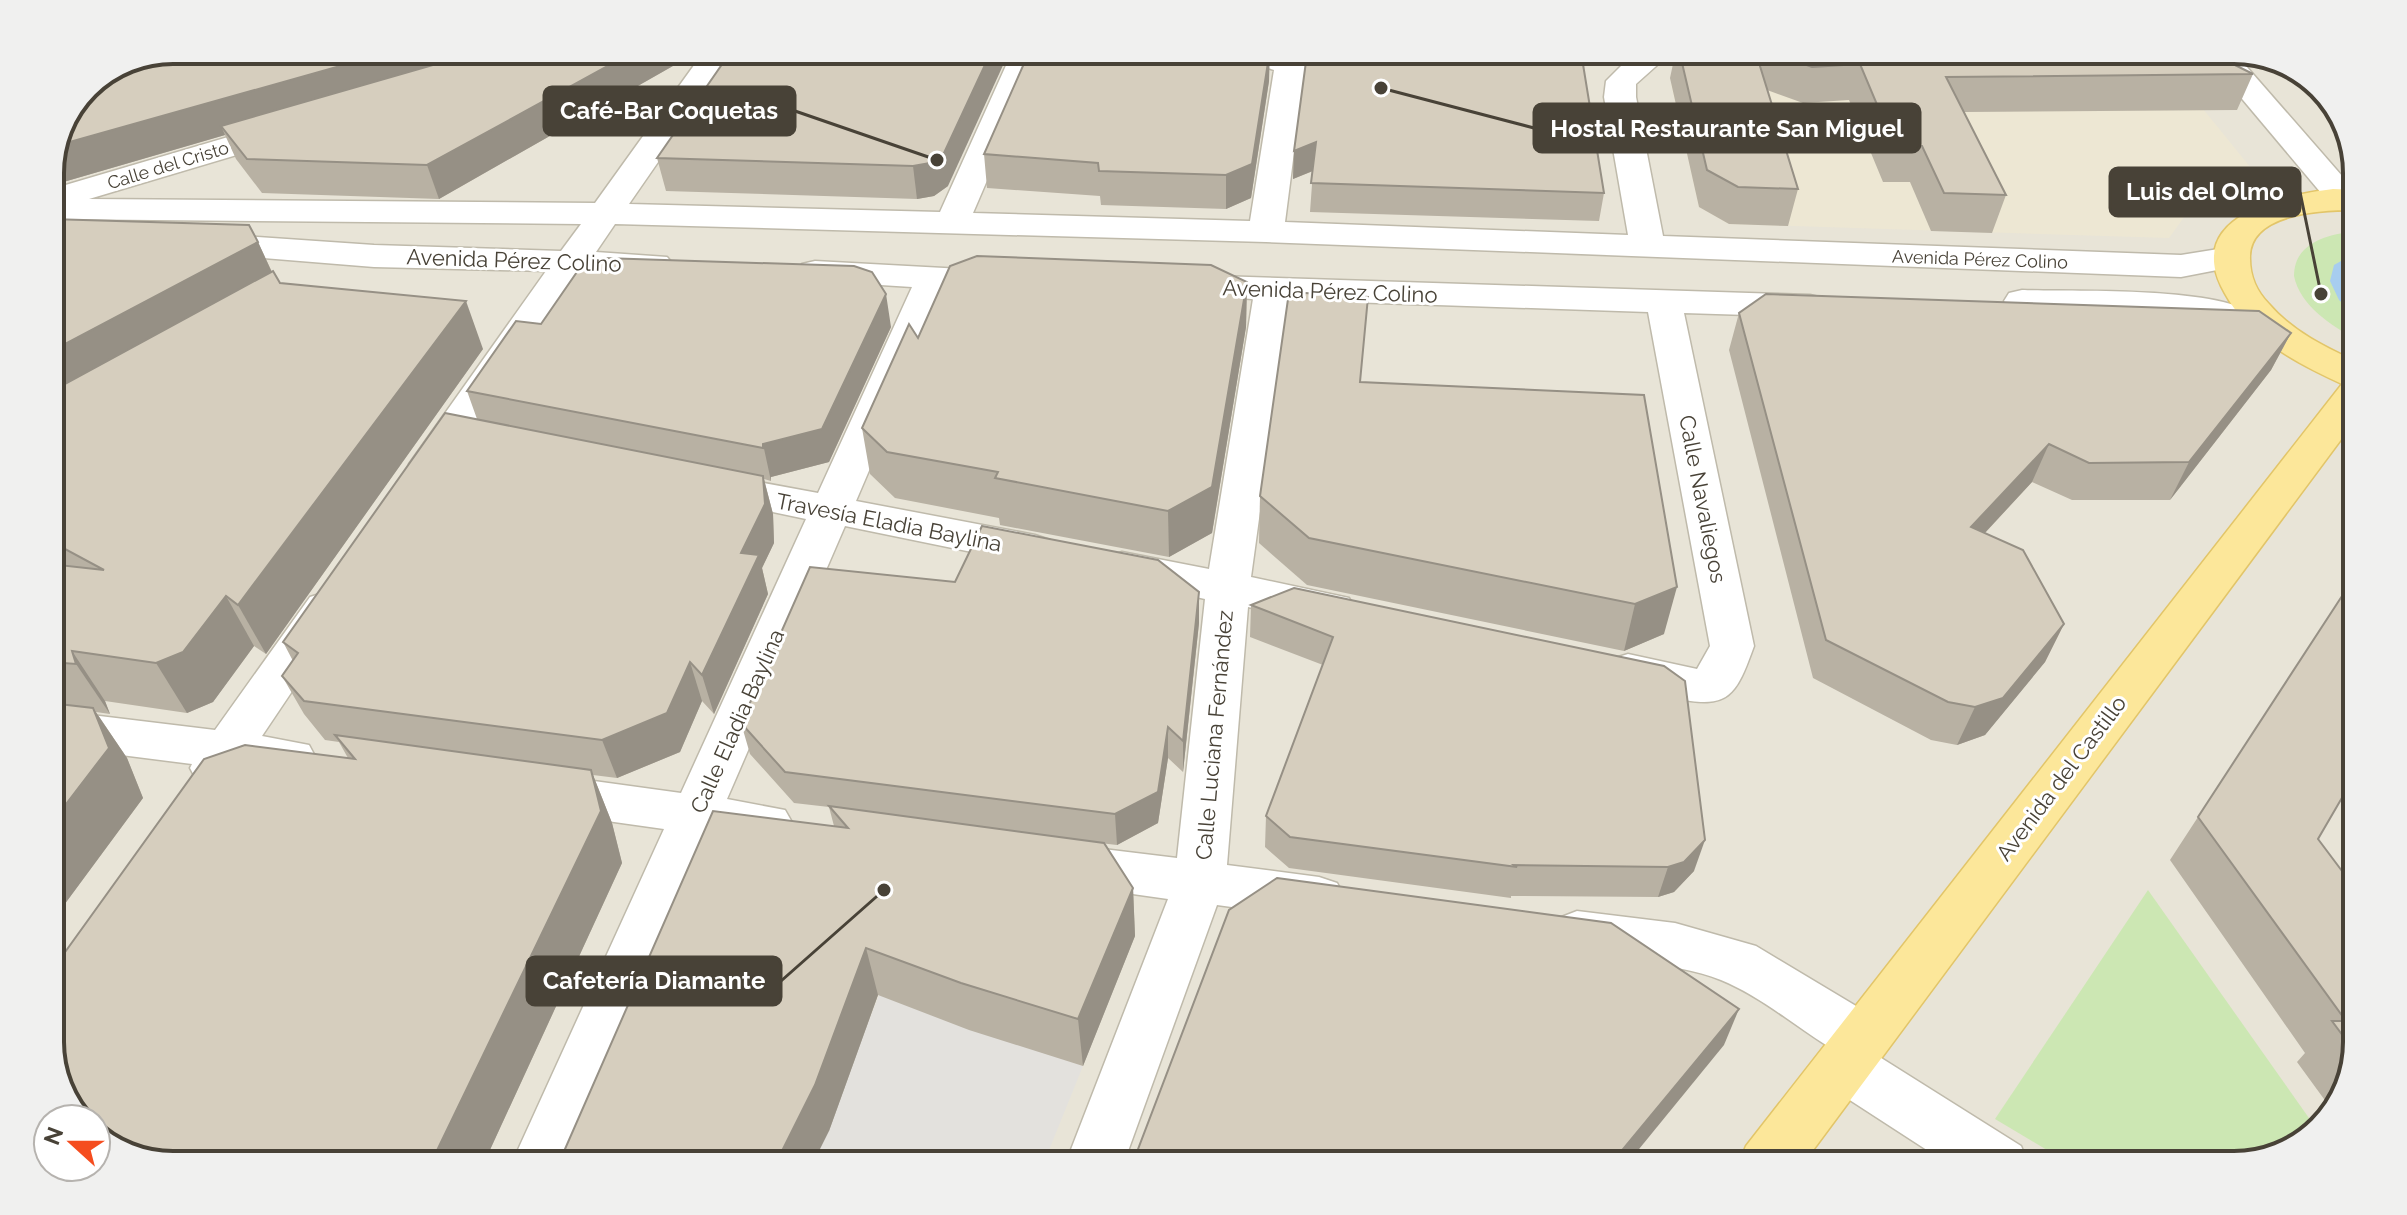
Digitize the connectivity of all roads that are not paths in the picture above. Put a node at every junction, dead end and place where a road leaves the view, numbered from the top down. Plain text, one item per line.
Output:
1 (710, 64) edge
2 (1022, 64) edge
3 (1302, 64) edge
4 (1641, 64) edge
5 (2229, 64) edge
6 (316, 121) edge
7 (2343, 191) edge
8 (64, 196) edge
9 (2343, 200) edge
10 (64, 209) edge
11 (602, 214) junction
12 (952, 223) junction
13 (1266, 232) junction
14 (64, 233) edge
15 (1648, 247) junction
16 (390, 256) junction
17 (2231, 258) junction
18 (176, 259) edge
19 (572, 261) junction
20 (292, 264) junction
21 (780, 278) edge
22 (934, 278) junction
23 (1040, 281) edge
24 (1160, 285) edge
25 (1273, 289) junction
26 (526, 299) junction
27 (2022, 301) edge
28 (1664, 302) junction
29 (1843, 307) edge
30 (1986, 311) edge
31 (2258, 324) junction
32 (2343, 370) edge
33 (2343, 409) edge
34 (450, 434) junction
35 (496, 443) edge
36 (664, 477) edge
37 (405, 497) edge
38 (833, 511) junction
39 (352, 572) edge
40 (1228, 587) junction
41 (1366, 616) edge
42 (1597, 664) edge
43 (64, 730) edge
44 (227, 748) junction
45 (336, 764) edge
46 (492, 786) edge
47 (192, 799) edge
48 (694, 815) junction
49 (805, 829) edge
50 (1010, 857) edge
51 (1200, 882) junction
52 (1370, 905) edge
53 (1540, 928) edge
54 (1852, 1051) junction
55 (546, 1151) edge
56 (1099, 1151) edge
57 (1777, 1151) edge
58 (1982, 1151) edge

1 - 11 street
2 - 12 street
3 - 13 street
4 - 15 street
5 - 7 street
6 - 8 street, Calle del Cristo
9 - 17 main road
10 - 11 street, Avenida Pérez Colino
11 - 12 street, Avenida Pérez Colino
11 - 19 street
12 - 13 street, Avenida Pérez Colino
13 - 15 street, Avenida Pérez Colino
14 - 20 street, Avenida Pérez Colino
15 - 17 street, Avenida Pérez Colino
16 - 19 street, Avenida Pérez Colino
16 - 20 street
16 - 20 street, Avenida Pérez Colino
16 - 26 street
17 - 31 main road
18 - 20 street
19 - 26 street
19 - 26 street, Avenida Pérez Colino
21 - 22 street
22 - 23 street
22 - 38 street, Calle Eladia Baylina
24 - 25 street, Avenida Pérez Colino
25 - 28 street, Avenida Pérez Colino
25 - 40 street, Calle Luciana Fernández
26 - 34 street
27 - 31 street
28 - 29 street, Avenida Pérez Colino
28 - 42 street, Calle Navaliegos
30 - 31 street
31 - 32 main road
33 - 54 main road, Avenida del Castillo
34 - 35 street
34 - 37 street
36 - 38 street, Travesía Eladia Baylina
38 - 40 street, Travesía Eladia Baylina
38 - 48 street, Calle Eladia Baylina
39 - 44 street
40 - 41 street, Travesía Eladia Baylina
40 - 51 street, Calle Luciana Fernández
43 - 44 street
44 - 45 street
44 - 47 street
46 - 48 street
48 - 49 street
48 - 55 street, Calle Eladia Baylina
50 - 51 street
51 - 52 street
51 - 56 street, Calle Luciana Fernández
53 - 54 street
54 - 57 main road, Avenida del Castillo
54 - 58 street

